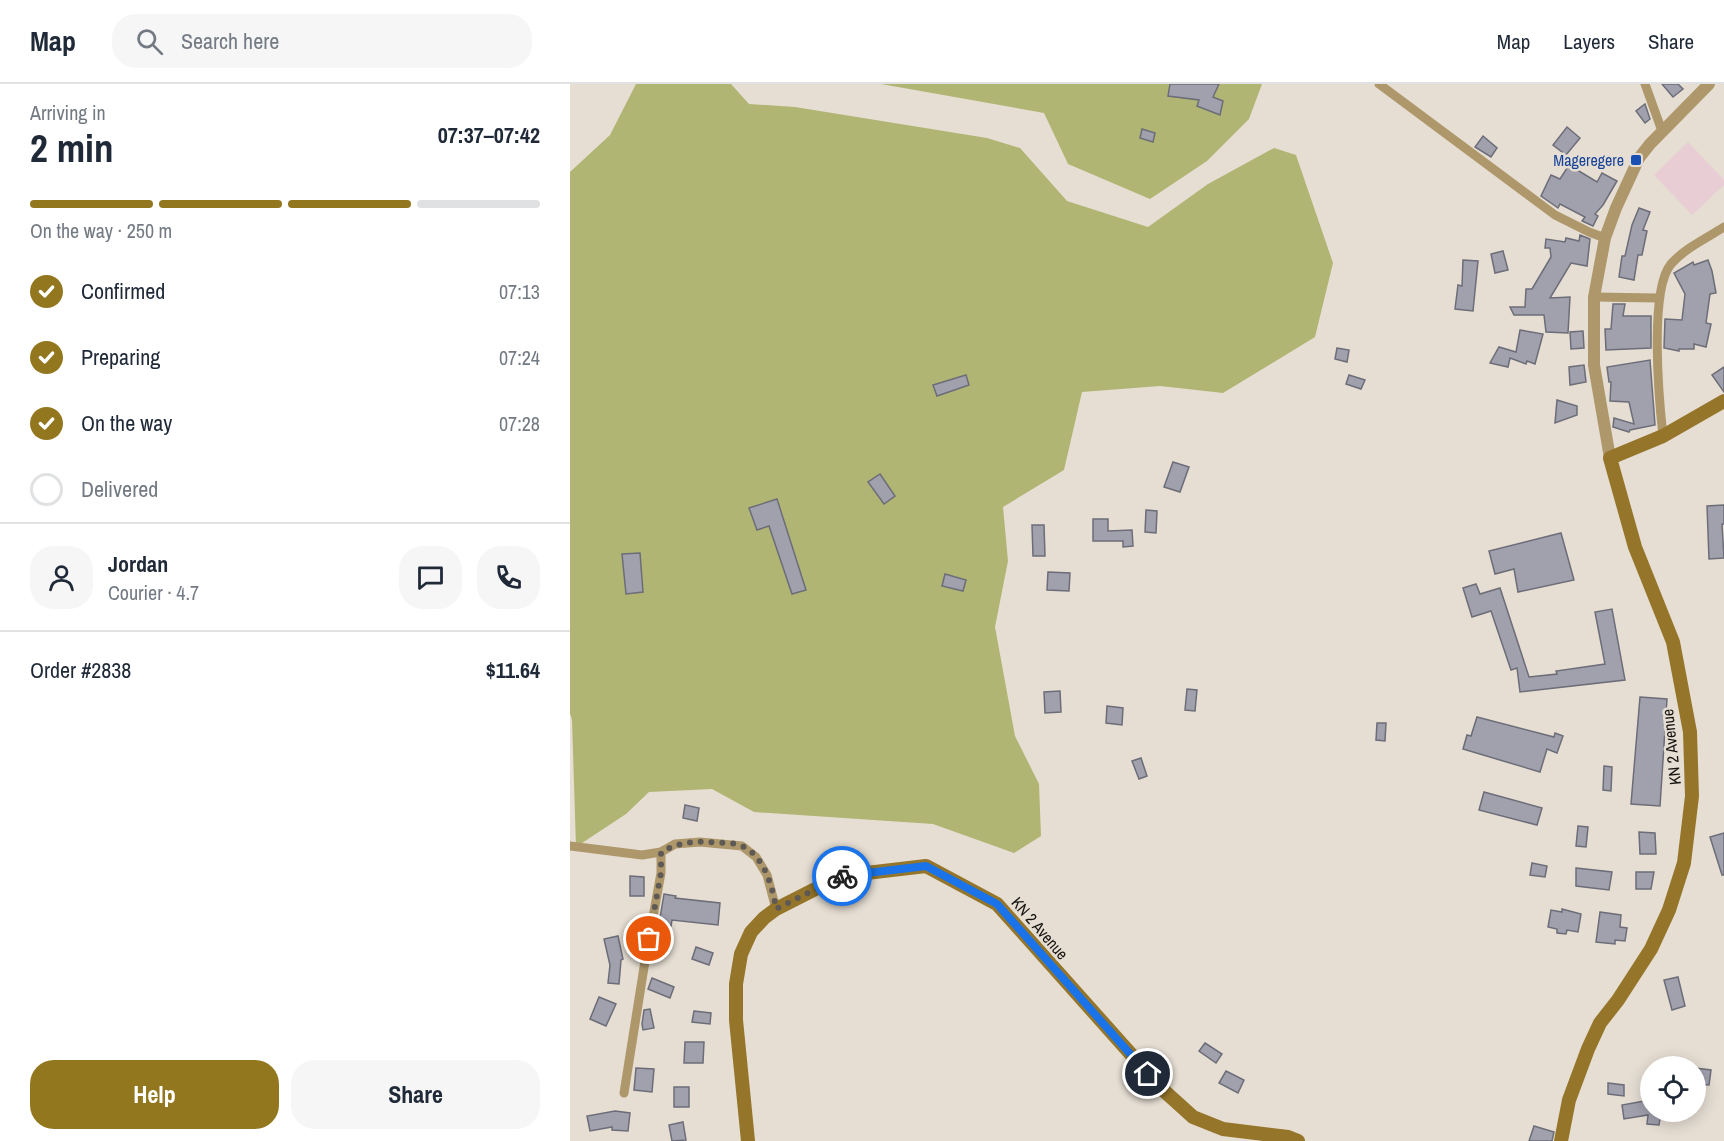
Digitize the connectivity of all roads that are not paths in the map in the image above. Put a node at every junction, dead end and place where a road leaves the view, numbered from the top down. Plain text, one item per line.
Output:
1 (1379, 84) edge
2 (1645, 84) edge
3 (1709, 84) edge
4 (1662, 131) junction
5 (1724, 227) edge
6 (1605, 238) junction
7 (1594, 297) junction
8 (1659, 297) junction
9 (1724, 401) edge
10 (1663, 436) junction
11 (1610, 458) junction
12 (570, 846) edge
13 (661, 852) junction
14 (776, 909) junction
15 (624, 1093) dead end
16 (748, 1141) edge
17 (1298, 1141) edge
18 (1561, 1141) edge

1 - 6 street
2 - 4 street
3 - 4 street
4 - 6 street
5 - 8 street
6 - 7 street
7 - 8 street
7 - 11 street
8 - 10 street
9 - 10 main road
10 - 11 main road
11 - 18 main road, KN 2 Avenue
12 - 13 street
13 - 14 street
13 - 15 street
14 - 16 main road, KN 2 Avenue
14 - 17 main road, KN 2 Avenue

